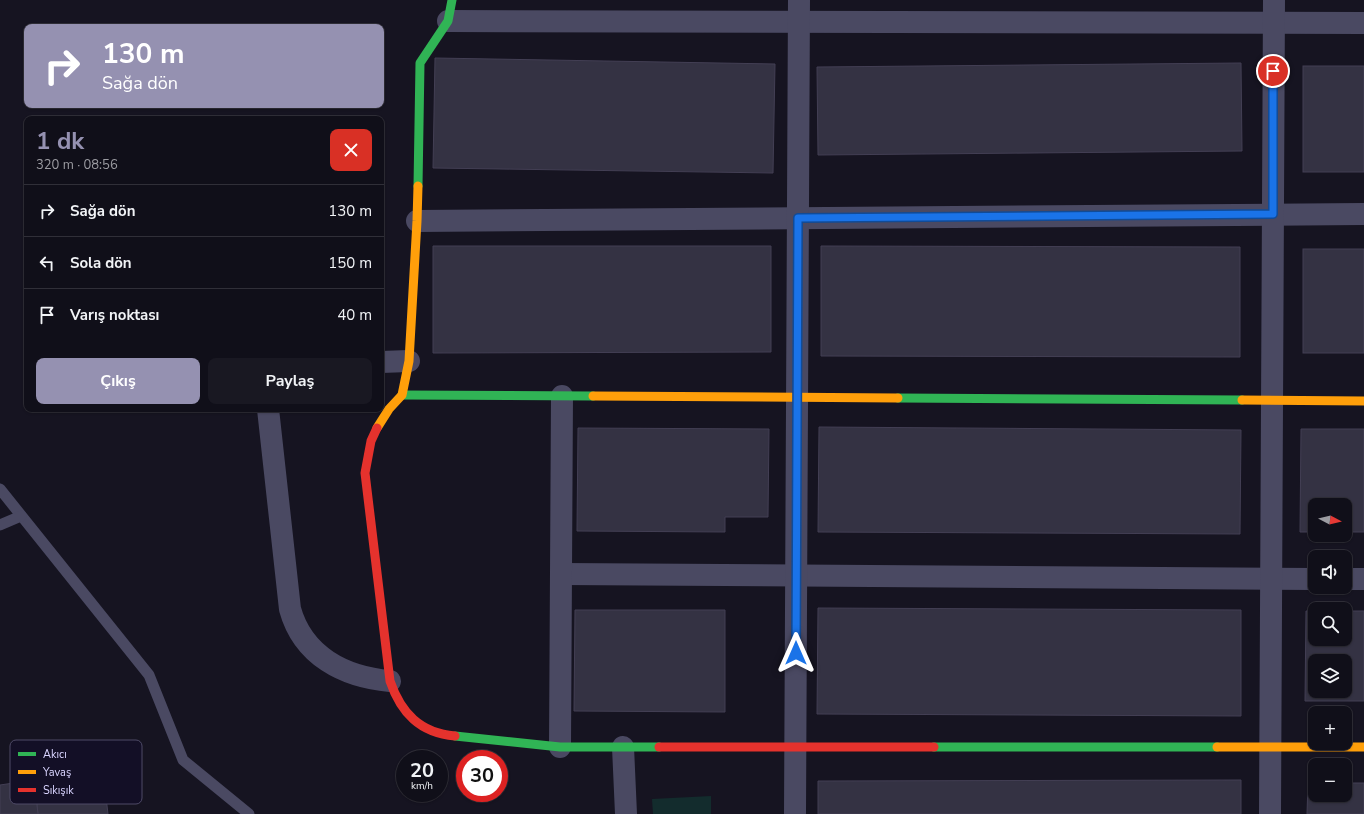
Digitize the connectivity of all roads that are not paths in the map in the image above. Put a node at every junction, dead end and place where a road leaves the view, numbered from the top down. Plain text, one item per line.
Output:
1 (799, 0) edge
2 (1274, 0) edge
3 (450, 10) edge
4 (799, 22) junction
5 (1274, 23) junction
6 (1364, 23) edge
7 (1273, 214) junction
8 (1364, 214) edge
9 (798, 218) junction
10 (417, 221) junction
11 (409, 361) junction
12 (384, 362) edge
13 (402, 395) junction
14 (562, 396) junction
15 (797, 397) junction
16 (1272, 400) junction
17 (1364, 401) edge
18 (268, 412) edge
19 (0, 489) edge
20 (21, 516) junction
21 (0, 525) edge
22 (561, 574) junction
23 (796, 575) junction
24 (1271, 579) junction
25 (1308, 579) edge
26 (1352, 579) edge
27 (1364, 579) edge
28 (390, 681) junction
29 (560, 747) junction
30 (624, 747) junction
31 (795, 747) junction
32 (1271, 747) junction
33 (1364, 747) edge
34 (249, 814) edge
35 (626, 814) edge
36 (795, 814) edge
37 (1270, 814) edge

1 - 4 street
2 - 5 street
3 - 4 street
3 - 10 street
4 - 5 street
4 - 9 street
5 - 6 street
5 - 7 street
7 - 8 street
7 - 9 street
7 - 16 street
9 - 10 street
9 - 15 street
10 - 11 street
11 - 12 street
11 - 13 street
13 - 14 street
13 - 28 street
14 - 15 street
14 - 22 street
15 - 16 street
15 - 23 street
16 - 17 street
16 - 24 street
18 - 28 street
19 - 20 lane
20 - 21 lane
20 - 34 lane
22 - 23 street
22 - 29 street
23 - 24 street
23 - 31 street
24 - 25 street
24 - 32 street
26 - 27 street
28 - 29 street
29 - 30 street
30 - 31 street
30 - 35 street
31 - 32 street
31 - 36 street
32 - 33 street
32 - 37 street

